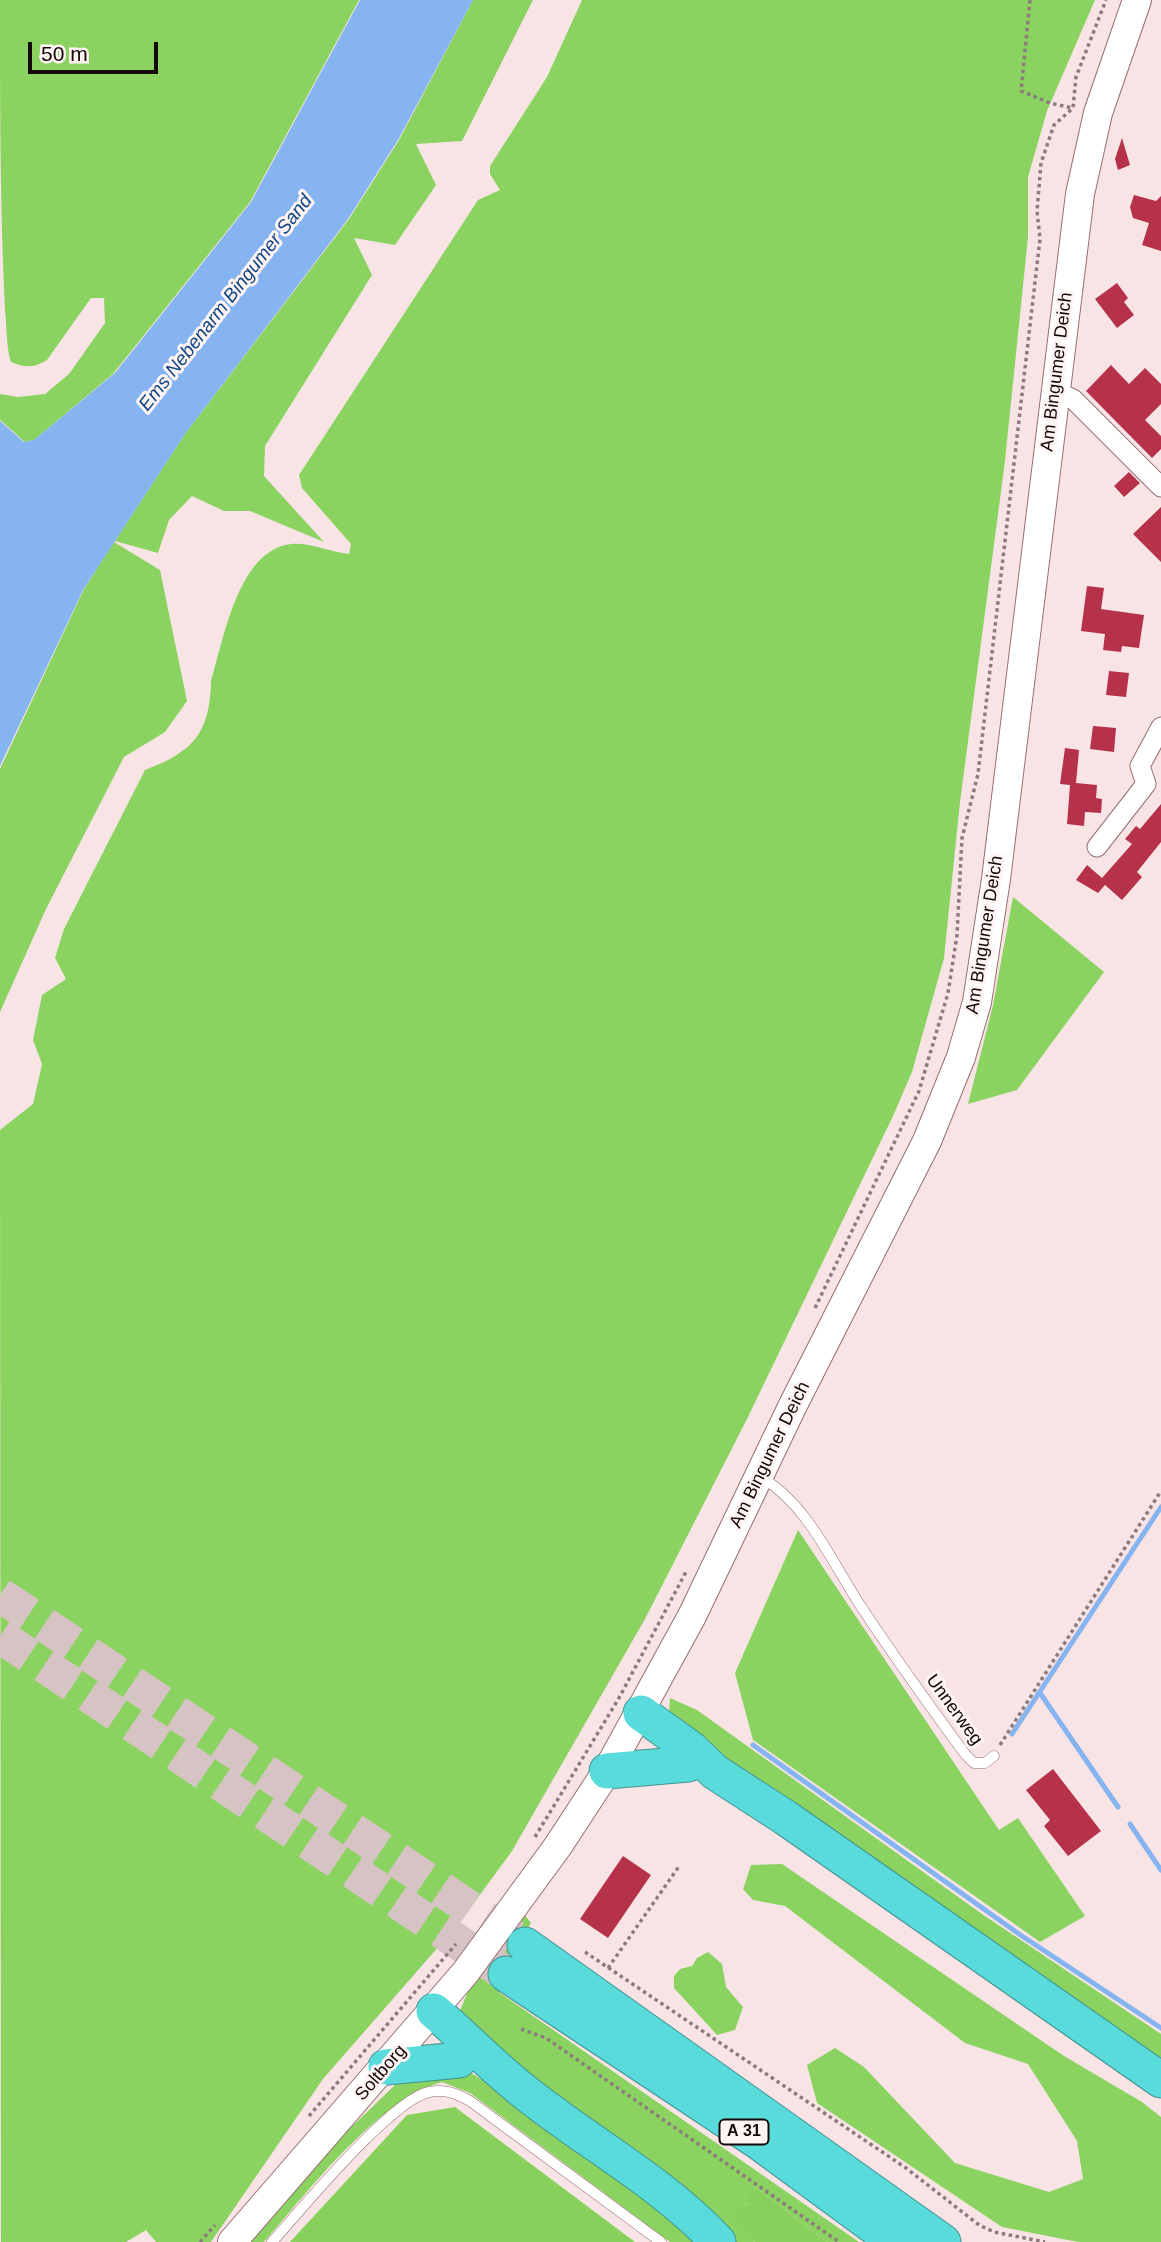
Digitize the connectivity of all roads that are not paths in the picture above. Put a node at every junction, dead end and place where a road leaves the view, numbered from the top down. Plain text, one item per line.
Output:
1 (1137, 0) edge
2 (1054, 390) junction
3 (1161, 487) edge
4 (1161, 727) edge
5 (1097, 847) dead end
6 (759, 1476) junction
7 (638, 1719) junction
8 (993, 1756) road end
9 (701, 1768) junction
10 (607, 1771) junction
11 (521, 1898) joint
12 (525, 1945) tunnel mouth
13 (506, 1973) tunnel mouth
14 (429, 2016) junction
15 (459, 2060) junction
16 (386, 2067) junction
17 (1161, 2080) edge
18 (521, 2089) junction
19 (225, 2232) edge
20 (272, 2242) edge
21 (661, 2242) edge
22 (719, 2242) edge
23 (895, 2242) edge
24 (943, 2242) edge

1 - 2 main road, Am Bingumer Deich
2 - 3 street
2 - 6 main road, Am Bingumer Deich
4 - 5 street
6 - 7 main road, Am Bingumer Deich
6 - 8 lane, Unnerweg
7 - 9 highway
7 - 10 main road, Am Bingumer Deich
9 - 10 highway
9 - 17 highway
10 - 11 main road, Am Bingumer Deich
11 - 14 main road, Soltborg
12 - 24 highway, A 31
13 - 23 highway, A 31
14 - 15 highway
14 - 16 main road, Soltborg
14 - 18 highway
15 - 16 highway
15 - 18 highway
16 - 19 main road, Soltborg
18 - 22 highway
20 - 21 lane

